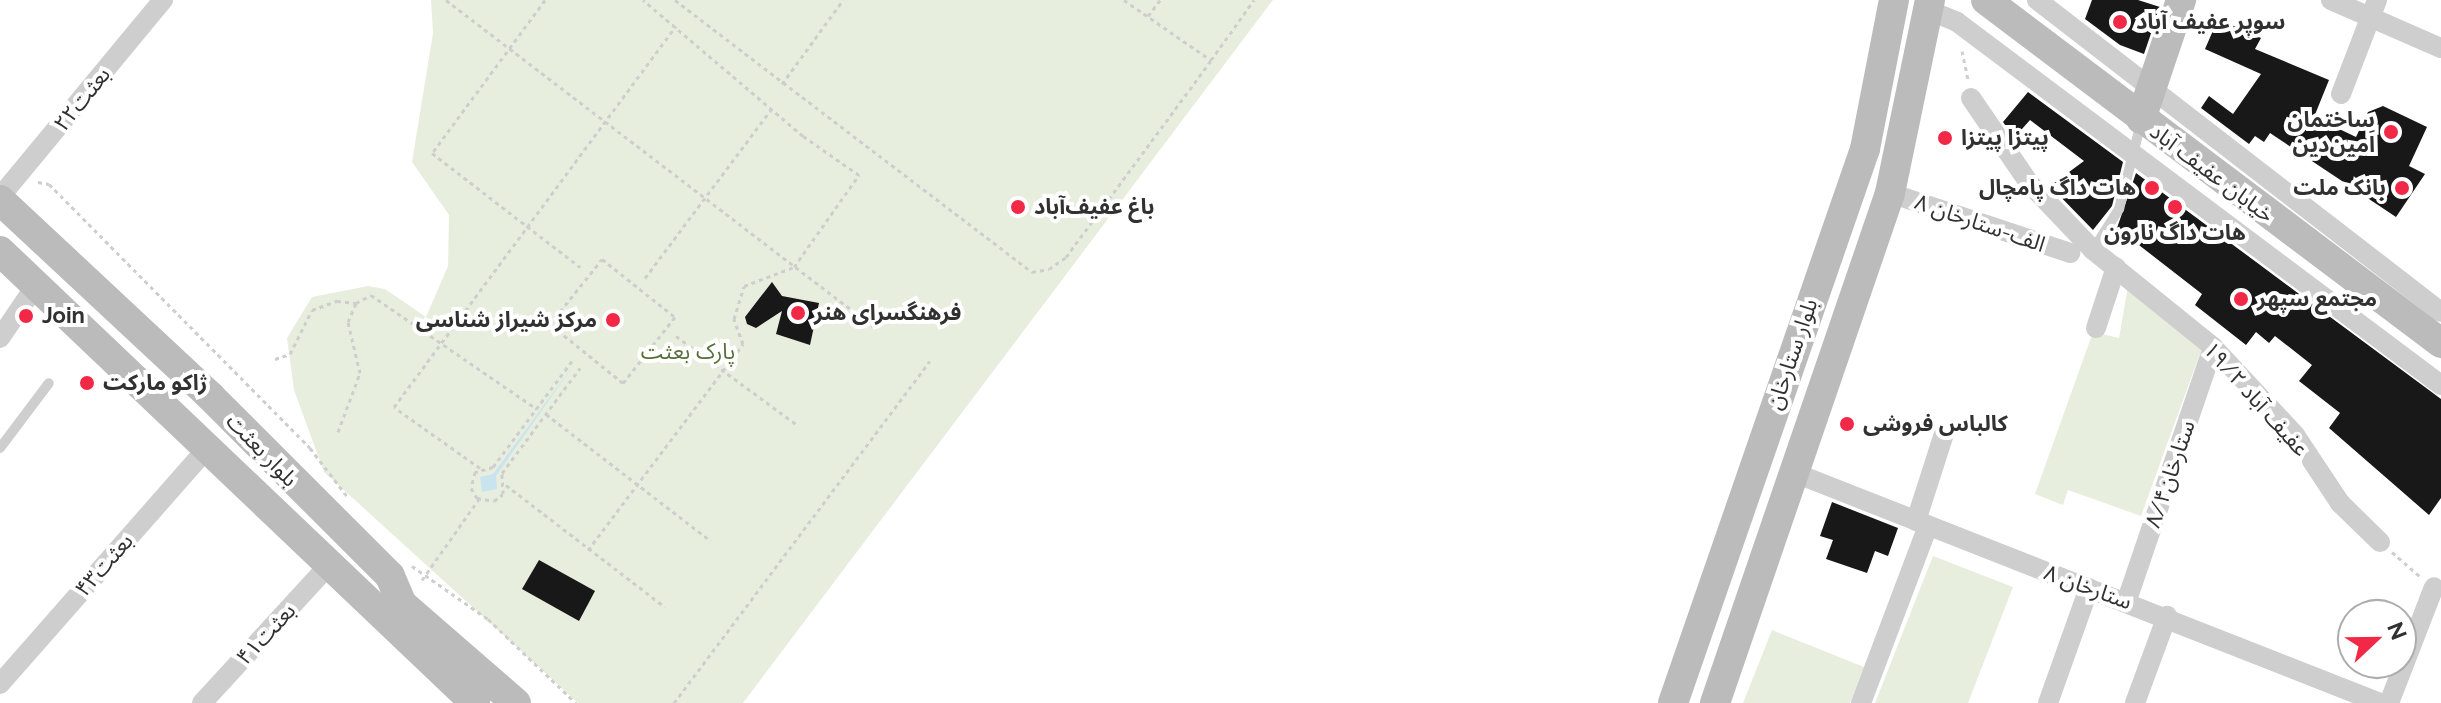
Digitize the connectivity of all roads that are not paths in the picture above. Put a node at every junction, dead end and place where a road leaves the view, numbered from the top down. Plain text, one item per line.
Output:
1 (163, 0) edge
2 (1894, 0) edge
3 (1986, 0) edge
4 (2037, 0) edge
5 (2181, 0) edge
6 (2331, 0) edge
7 (1929, 5) edge
8 (2057, 7) edge
9 (2374, 8) edge
10 (2043, 43) junction
11 (2441, 48) edge
12 (2341, 94) dead end
13 (1971, 98) dead end
14 (2146, 105) junction
15 (2133, 151) junction
16 (1890, 193) junction
17 (0, 198) edge
18 (2093, 250) junction
19 (0, 251) edge
20 (2070, 253) dead end
21 (2116, 267) junction
22 (36, 285) junction
23 (2441, 312) edge
24 (2096, 328) dead end
25 (0, 338) edge
26 (2441, 343) edge
27 (2213, 347) junction
28 (49, 383) dead end
29 (2441, 385) edge
30 (1944, 434) dead end
31 (209, 446) junction
32 (0, 448) edge
33 (1795, 473) junction
34 (1922, 524) junction
35 (2380, 542) road end
36 (330, 564) junction
37 (2434, 587) road end
38 (2089, 588) junction
39 (2127, 600) junction
40 (2167, 616) junction
41 (0, 684) edge
42 (2326, 694) edge
43 (472, 702) edge
44 (202, 703) edge
45 (516, 703) edge
46 (1673, 703) edge
47 (1715, 703) edge
48 (1861, 703) edge
49 (2048, 703) edge
50 (2135, 703) edge
51 (2380, 703) edge
52 (2389, 703) edge

1 - 17 street, بعثت۲۲
2 - 46 main road, بلوار ستارخان
3 - 10 main road, خیابان عفیف آباد
4 - 8 street
5 - 14 main road
6 - 9 street
7 - 15 street
7 - 16 main road, بلوار ستارخان
8 - 10 street
8 - 14 street
9 - 11 street
9 - 12 street
10 - 14 main road, خیابان عفیف آباد
13 - 18 street, عفیف آباد ۱۹/۲
14 - 15 lane
14 - 23 street
14 - 26 main road, خیابان عفیف آباد
15 - 18 lane
15 - 29 street
16 - 20 street, ۸ الف-ستارخان
16 - 33 main road, بلوار ستارخان
17 - 45 main road, بلوار بعثت
18 - 21 street, عفیف آباد ۱۹/۲
19 - 22 main road, بلوار بعثت
21 - 24 street
21 - 27 street, عفیف آباد ۱۹/۲
22 - 25 street
22 - 31 main road, بلوار بعثت
27 - 35 street, عفیف آباد ۱۹/۲
27 - 39 street, ستارخان۸/۴
28 - 32 lane
30 - 34 street
31 - 36 main road, بلوار بعثت
31 - 41 street, بعثت۴۳
33 - 34 street, ستارخان ۸
33 - 47 main road, بلوار ستارخان
34 - 38 street, ستارخان ۸
34 - 48 street
36 - 43 main road, بلوار بعثت
36 - 44 street, بعثت۴۱
37 - 52 street
38 - 39 street, ستارخان ۸
38 - 49 street
39 - 40 street, ستارخان ۸
40 - 42 street, ستارخان ۸
40 - 50 street
42 - 51 street, ستارخان ۸

